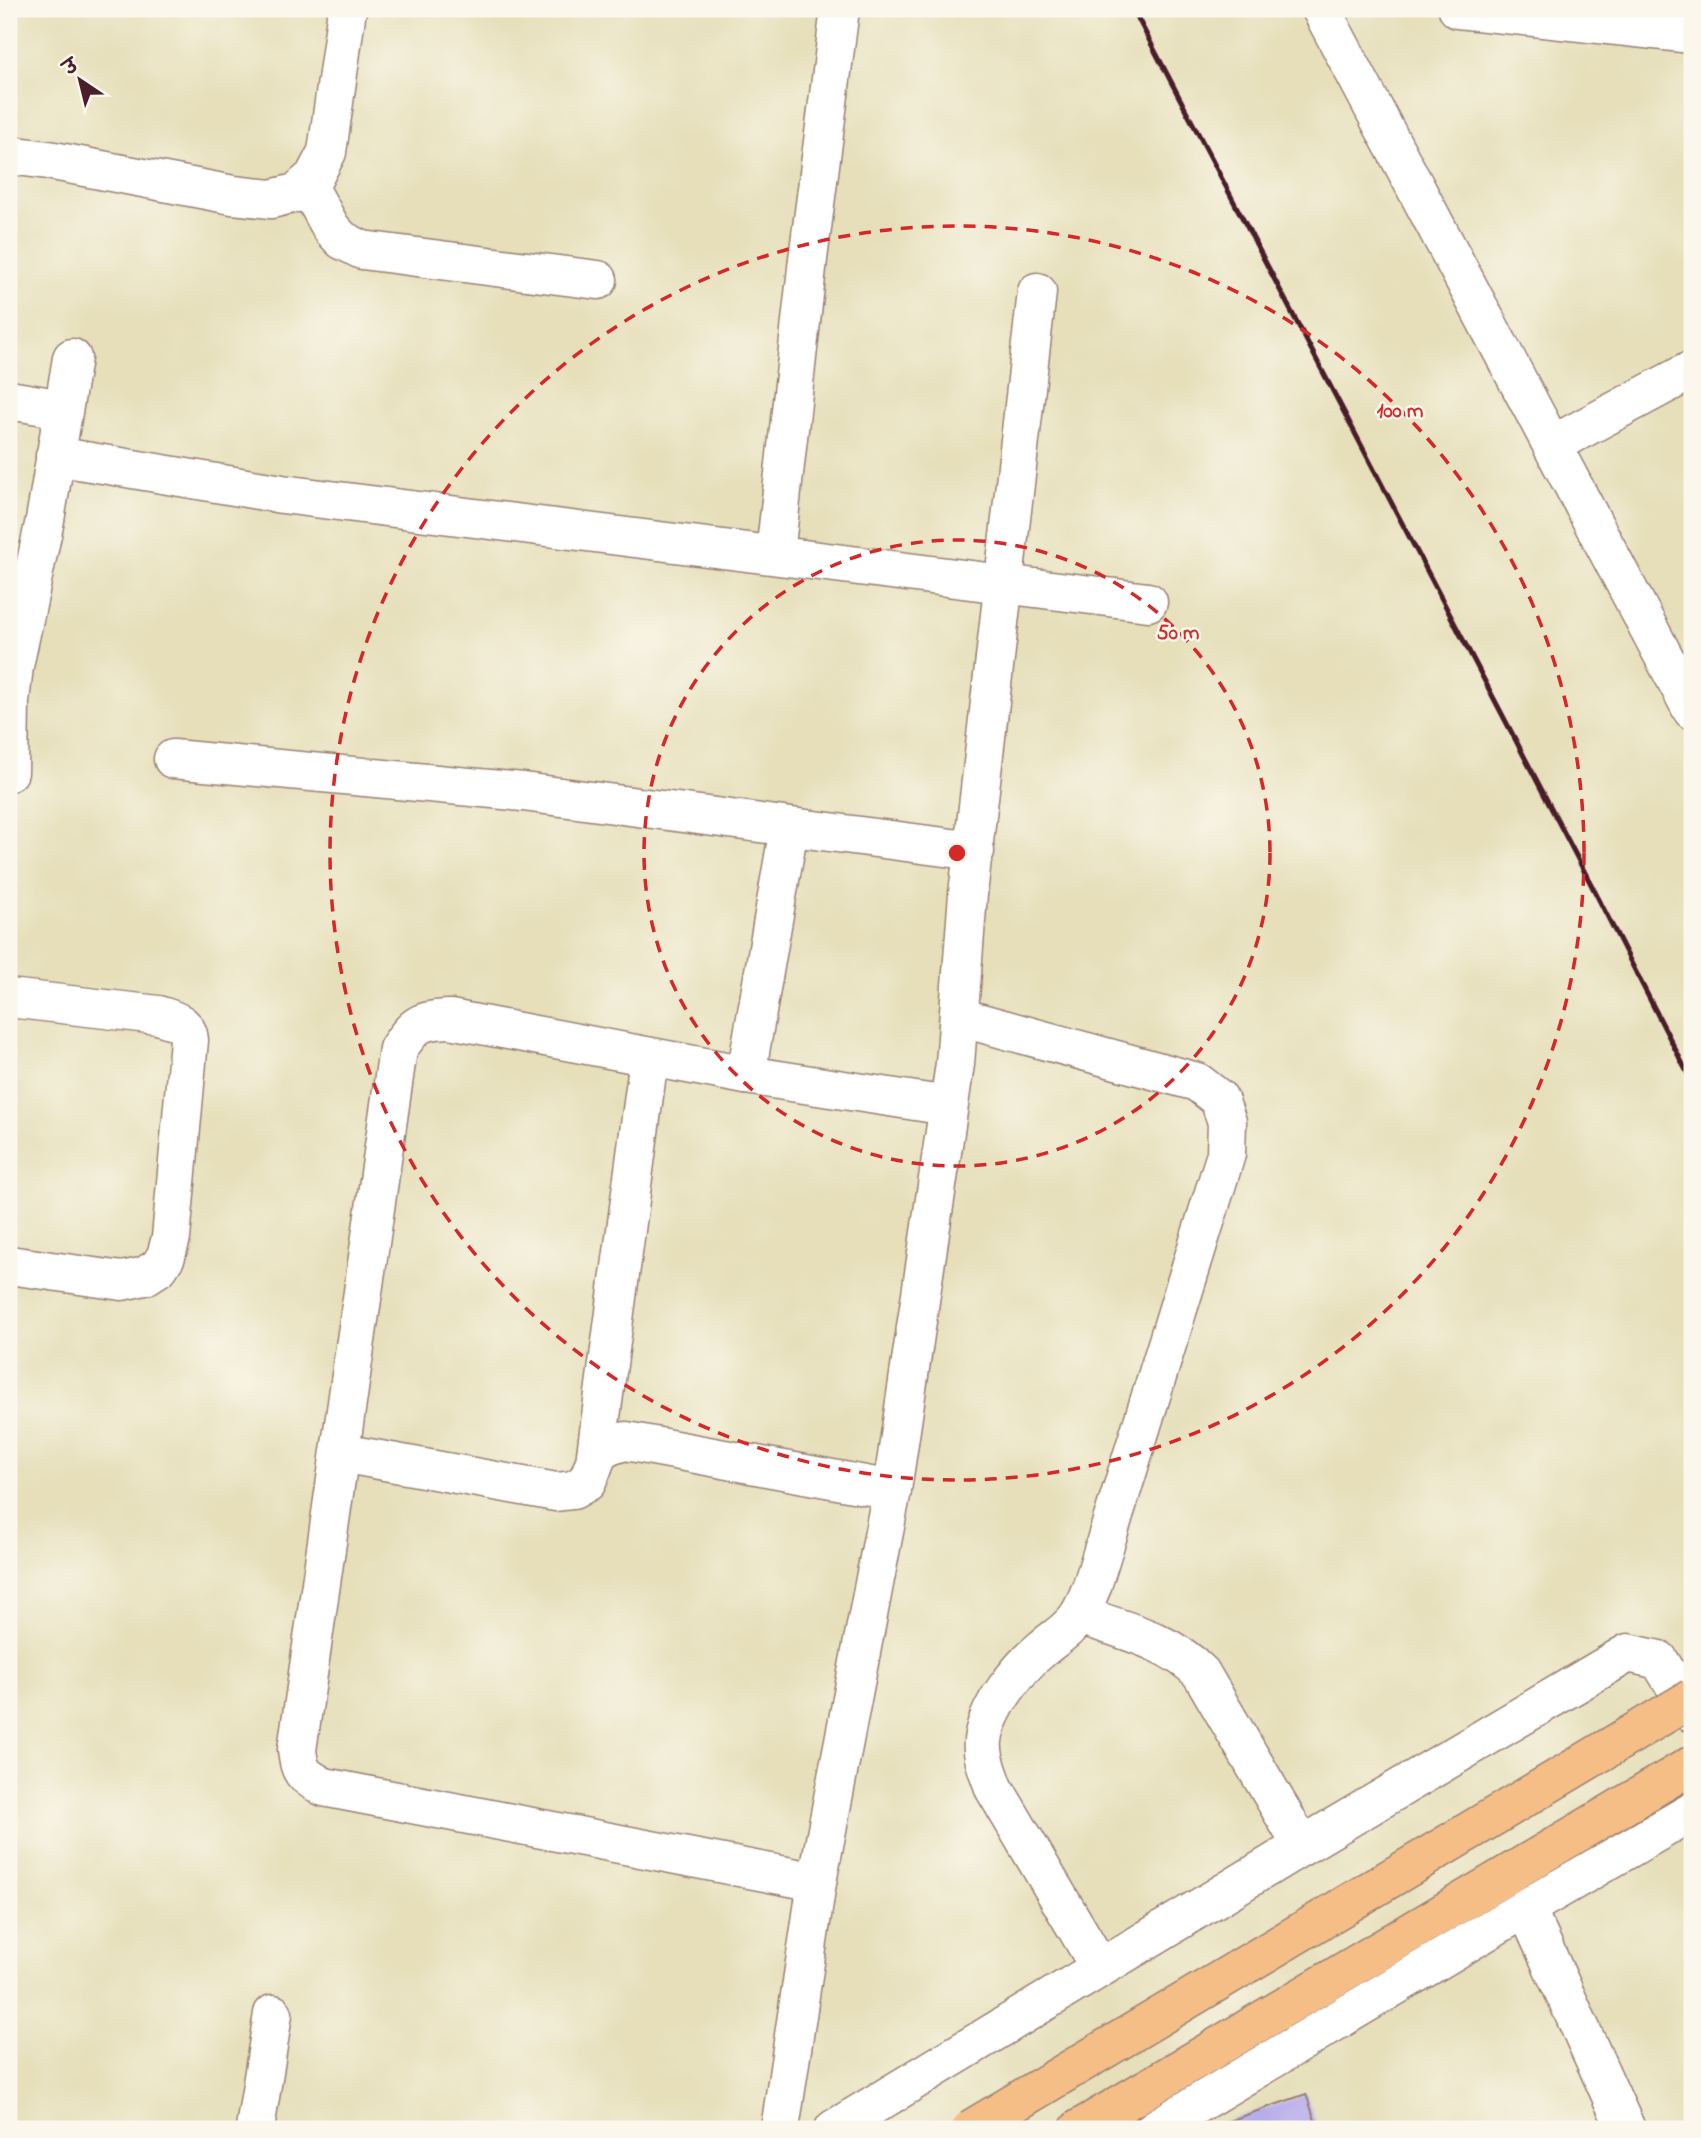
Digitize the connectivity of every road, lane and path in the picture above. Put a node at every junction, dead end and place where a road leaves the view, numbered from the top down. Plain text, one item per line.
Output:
1 (347, 9) edge
2 (840, 9) edge
3 (1321, 9) edge
4 (1458, 9) edge
5 (1533, 13) edge
6 (1692, 34) edge
7 (9, 155) edge
8 (307, 184) junction
9 (598, 280) dead end
10 (1037, 292) dead end
11 (72, 358) dead end
12 (1692, 370) edge
13 (9, 400) edge
14 (63, 409) junction
15 (1552, 445) junction
16 (55, 456) junction
17 (775, 555) junction
18 (1002, 583) junction
19 (1148, 602) dead end
20 (1692, 710) edge
21 (173, 760) dead end
22 (9, 772) edge
23 (789, 828) junction
24 (975, 851) junction
25 (9, 998) edge
26 (959, 1017) junction
27 (649, 1058) junction
28 (746, 1075) junction
29 (948, 1106) junction
30 (9, 1265) edge
31 (341, 1452) junction
32 (596, 1454) junction
33 (892, 1490) junction
34 (1079, 1615) junction
35 (1692, 1698) edge
36 (1692, 1713) edge
37 (1692, 1765) edge
38 (1692, 1812) edge
39 (1302, 1846) junction
40 (817, 1882) junction
41 (1526, 1908) junction
42 (1100, 1968) junction
43 (273, 2014) dead end
44 (254, 2129) edge
45 (780, 2129) edge
46 (834, 2129) edge
47 (971, 2129) edge
48 (1079, 2129) edge
49 (1155, 2129) edge
50 (1626, 2129) edge

1 - 8 street
2 - 17 street
3 - 15 street
4 - 5 street
5 - 6 street
7 - 8 street
8 - 9 street
10 - 18 street
11 - 14 street
12 - 15 street
13 - 14 street
14 - 16 street
15 - 20 street
16 - 17 street
16 - 22 street
17 - 18 street
18 - 19 street
18 - 24 street
21 - 23 street
23 - 24 street
23 - 28 street
24 - 26 street
25 - 30 street
26 - 29 street
26 - 34 street
27 - 28 street
27 - 31 street
27 - 32 street
28 - 29 street
29 - 33 street
31 - 32 street
31 - 40 street
32 - 33 street
33 - 40 street
34 - 39 street
34 - 42 street
35 - 47 main road, bridge
36 - 39 street
37 - 48 main road
38 - 41 street
39 - 42 street
40 - 45 street
41 - 49 street
41 - 50 street
42 - 46 street
43 - 44 street

